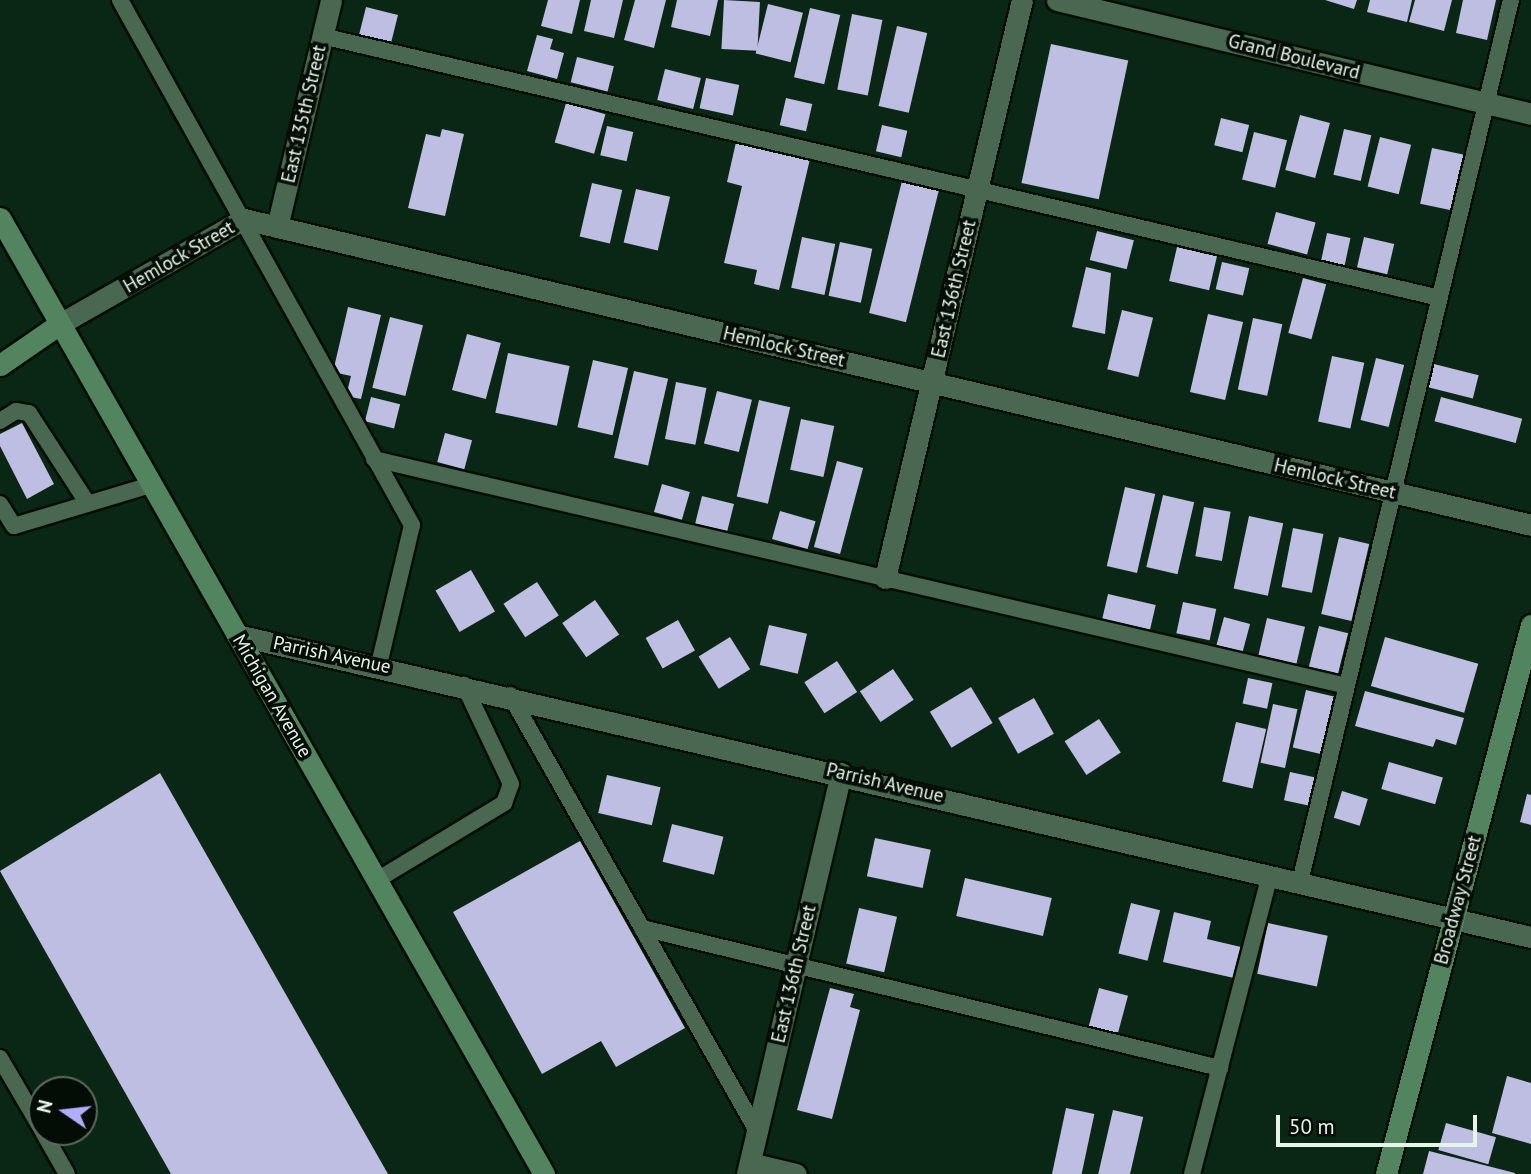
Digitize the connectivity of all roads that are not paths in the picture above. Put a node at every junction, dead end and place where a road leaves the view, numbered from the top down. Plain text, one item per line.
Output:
1 (120, 0) edge
2 (331, 0) edge
3 (1022, 0) edge
4 (1056, 0) edge
5 (1511, 0) edge
6 (322, 36) junction
7 (1487, 104) junction
8 (1531, 114) edge
9 (978, 188) junction
10 (0, 218) edge
11 (244, 219) junction
12 (277, 227) junction
13 (1440, 298) junction
14 (58, 325) junction
15 (0, 365) edge
16 (932, 383) junction
17 (0, 421) edge
18 (374, 459) junction
19 (151, 485) junction
20 (1394, 493) junction
21 (0, 504) edge
22 (88, 504) junction
23 (1531, 525) edge
24 (885, 578) junction
25 (1531, 625) edge
26 (237, 635) junction
27 (379, 665) junction
28 (464, 685) junction
29 (1347, 686) junction
30 (510, 695) junction
31 (841, 773) junction
32 (1270, 875) junction
33 (377, 880) junction
34 (1300, 882) junction
35 (1453, 919) junction
36 (642, 928) junction
37 (1531, 937) edge
38 (796, 967) junction
39 (0, 1058) edge
40 (1220, 1068) junction
41 (28, 1107) edge
42 (757, 1131) junction
43 (51, 1146) edge
44 (749, 1169) edge
45 (67, 1174) edge
46 (544, 1174) edge
47 (796, 1174) edge
48 (1192, 1174) edge
49 (1386, 1174) edge

1 - 11 lane
2 - 6 street, East 135th Street
3 - 9 street, East 136th Street
4 - 7 street, Grand Boulevard
5 - 7 lane
6 - 9 lane
6 - 12 street, East 135th Street
7 - 8 street, Grand Boulevard
7 - 13 lane
9 - 13 lane
9 - 16 street, East 136th Street
10 - 14 main road, Michigan Avenue
11 - 12 street, Hemlock Street
11 - 14 street, Hemlock Street
11 - 18 lane
12 - 16 street, Hemlock Street
13 - 20 lane
14 - 15 main road
14 - 19 main road, Michigan Avenue
16 - 20 street, Hemlock Street
16 - 24 street, East 136th Street
17 - 22 lane
18 - 24 lane
18 - 27 lane
19 - 22 lane
19 - 26 main road, Michigan Avenue
20 - 23 street, Hemlock Street
20 - 29 lane
21 - 22 lane
24 - 29 lane
25 - 35 main road, Broadway Street
26 - 27 street, Parrish Avenue
26 - 33 main road, Michigan Avenue
27 - 28 street, Parrish Avenue
28 - 30 street, Parrish Avenue
28 - 33 lane
29 - 34 lane
30 - 31 street, Parrish Avenue
30 - 36 lane
31 - 32 street, Parrish Avenue
31 - 38 street, East 136th Street
32 - 34 street, Parrish Avenue
32 - 40 lane
33 - 46 main road, Michigan Avenue
34 - 35 street, Parrish Avenue
35 - 37 street, Parrish Avenue
35 - 49 main road, Broadway Street
36 - 38 lane
36 - 42 lane
38 - 40 lane
38 - 42 street, East 136th Street
39 - 41 lane
40 - 48 lane
42 - 44 street, East 136th Street
43 - 45 lane
44 - 47 street

